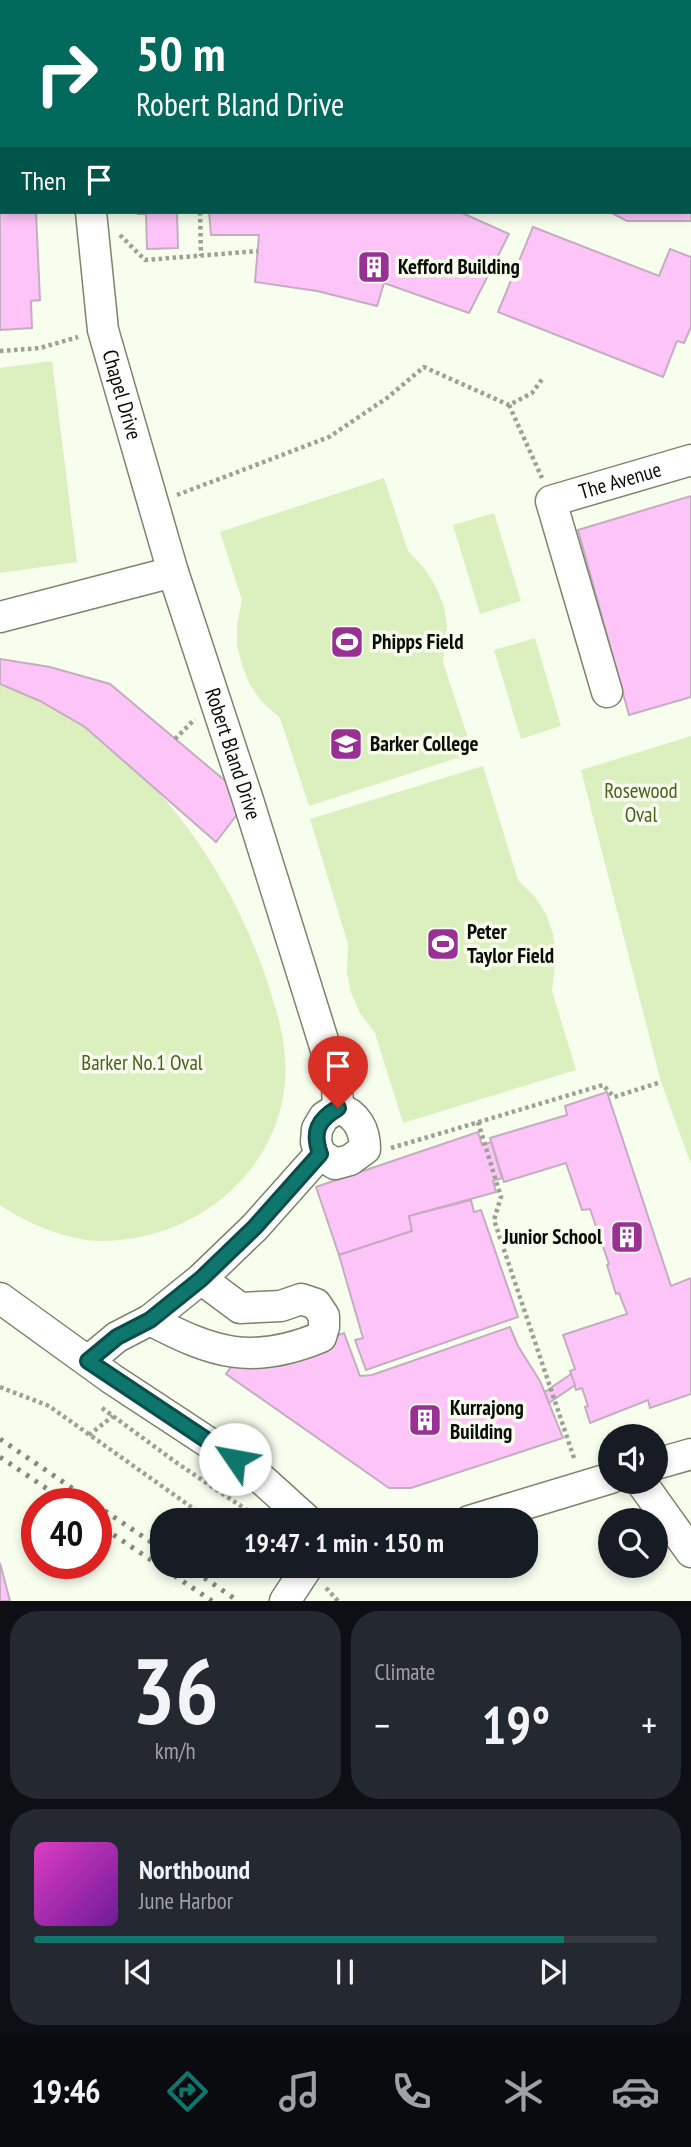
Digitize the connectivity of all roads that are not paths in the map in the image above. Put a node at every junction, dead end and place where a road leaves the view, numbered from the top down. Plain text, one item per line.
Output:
1 (91, 214) edge
2 (691, 460) edge
3 (173, 572) junction
4 (0, 617) edge
5 (607, 692) dead end
6 (338, 1108) junction
7 (320, 1154) junction
8 (201, 1279) junction
9 (0, 1298) edge
10 (150, 1320) junction
11 (88, 1361) junction
12 (691, 1454) edge
13 (668, 1461) edge
14 (597, 1482) edge
15 (650, 1494) edge
16 (294, 1508) edge
17 (512, 1508) edge
18 (691, 1552) edge

1 - 3 street, Chapel Drive
2 - 5 street, The Avenue
3 - 4 street
3 - 6 street, Robert Bland Drive
6 - 7 street
6 - 7 street
7 - 8 street
8 - 10 street
8 - 10 street
9 - 11 street
10 - 11 street
11 - 16 street
12 - 13 street
14 - 17 street
15 - 18 street

